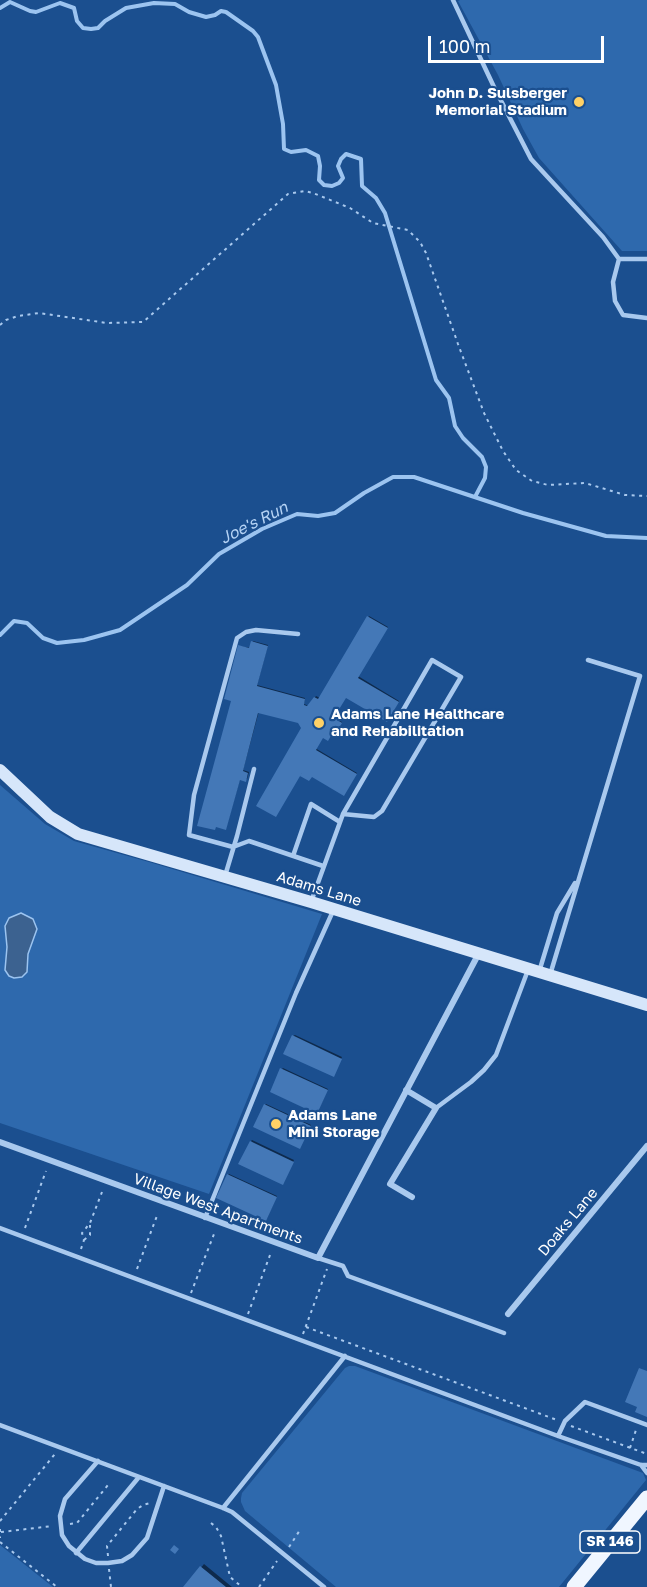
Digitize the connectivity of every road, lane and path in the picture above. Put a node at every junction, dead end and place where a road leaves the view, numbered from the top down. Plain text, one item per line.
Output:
1 (453, 0) edge
2 (619, 259) junction
3 (647, 259) edge
4 (647, 318) edge
5 (0, 325) edge
6 (647, 496) edge
7 (298, 634) dead end
8 (588, 660) dead end
9 (254, 769) dead end
10 (0, 770) edge
11 (343, 814) junction
12 (340, 822) junction
13 (233, 847) junction
14 (293, 856) junction
15 (323, 866) junction
16 (225, 876) junction
17 (579, 878) junction
18 (311, 902) junction
19 (334, 909) junction
20 (479, 953) junction
21 (539, 972) junction
22 (647, 1005) edge
23 (406, 1090) junction
24 (436, 1108) junction
25 (0, 1142) edge
26 (647, 1146) edge
27 (46, 1172) dead end
28 (102, 1192) dead end
29 (412, 1197) dead end
30 (158, 1213) dead end
31 (205, 1218) junction
32 (90, 1223) junction
33 (0, 1228) edge
34 (214, 1234) dead end
35 (22, 1236) junction
36 (84, 1240) junction
37 (270, 1255) dead end
38 (78, 1257) junction
39 (318, 1258) junction
40 (330, 1262) junction
41 (134, 1278) junction
42 (189, 1298) junction
43 (508, 1314) dead end
44 (246, 1319) junction
45 (306, 1327) junction
46 (504, 1333) dead end
47 (301, 1340) junction
48 (345, 1356) junction
49 (639, 1422) junction
50 (564, 1423) junction
51 (0, 1425) edge
52 (647, 1425) edge
53 (558, 1436) junction
54 (630, 1448) junction
55 (55, 1454) dead end
56 (647, 1454) edge
57 (98, 1461) junction
58 (644, 1466) edge
59 (647, 1473) edge
60 (140, 1477) junction
61 (108, 1485) dead end
62 (164, 1486) junction
63 (647, 1498) edge
64 (151, 1503) dead end
65 (223, 1508) junction
66 (0, 1521) edge
67 (211, 1523) dead end
68 (67, 1524) dead end
69 (51, 1526) dead end
70 (300, 1530) dead end
71 (0, 1531) edge
72 (0, 1540) edge
73 (289, 1547) dead end
74 (76, 1553) junction
75 (108, 1556) dead end
76 (277, 1561) dead end
77 (109, 1569) dead end
78 (580, 1585) edge
79 (57, 1587) edge
80 (111, 1587) edge
81 (242, 1587) edge
82 (259, 1587) edge
83 (324, 1587) edge

1 - 2 lane
2 - 3 lane
2 - 4 lane
5 - 6 path
7 - 13 lane
8 - 17 lane
9 - 13 lane
10 - 16 street, Adams Lane
11 - 11 lane
11 - 12 lane
12 - 14 lane
12 - 15 lane
13 - 14 lane
13 - 16 lane
14 - 15 lane
15 - 18 lane
16 - 18 street, Adams Lane
17 - 21 lane
17 - 21 lane
18 - 19 street, Adams Lane
19 - 20 street, Adams Lane
19 - 31 lane
20 - 21 street, Adams Lane
20 - 23 street, Village West Apartments
21 - 22 street, Adams Lane
21 - 24 lane
23 - 24 street
23 - 39 street, Village West Apartments
24 - 29 street
25 - 31 street, Village West Apartments
26 - 43 street, Doaks Lane
27 - 35 path
28 - 32 path
30 - 41 path
31 - 39 street, Village West Apartments
32 - 36 path
32 - 36 path
33 - 35 lane
34 - 42 path
35 - 38 lane
36 - 38 path
37 - 44 path
38 - 41 lane
39 - 40 lane
40 - 45 path
40 - 46 lane
41 - 42 lane
42 - 44 lane
44 - 47 lane
45 - 47 path
45 - 50 path
47 - 48 lane
48 - 53 lane
48 - 65 lane
49 - 50 lane
49 - 52 lane
49 - 54 path
50 - 53 lane
50 - 54 path
51 - 57 lane
53 - 58 lane
54 - 56 path
55 - 66 path
57 - 60 lane
57 - 74 lane
58 - 59 lane
60 - 62 lane
60 - 74 lane
61 - 68 path
62 - 65 lane
62 - 74 lane
63 - 78 main road, SR 146
64 - 75 path
65 - 83 lane
67 - 81 path
69 - 71 path
70 - 73 path
71 - 72 path
72 - 79 path
76 - 82 path
77 - 80 path

